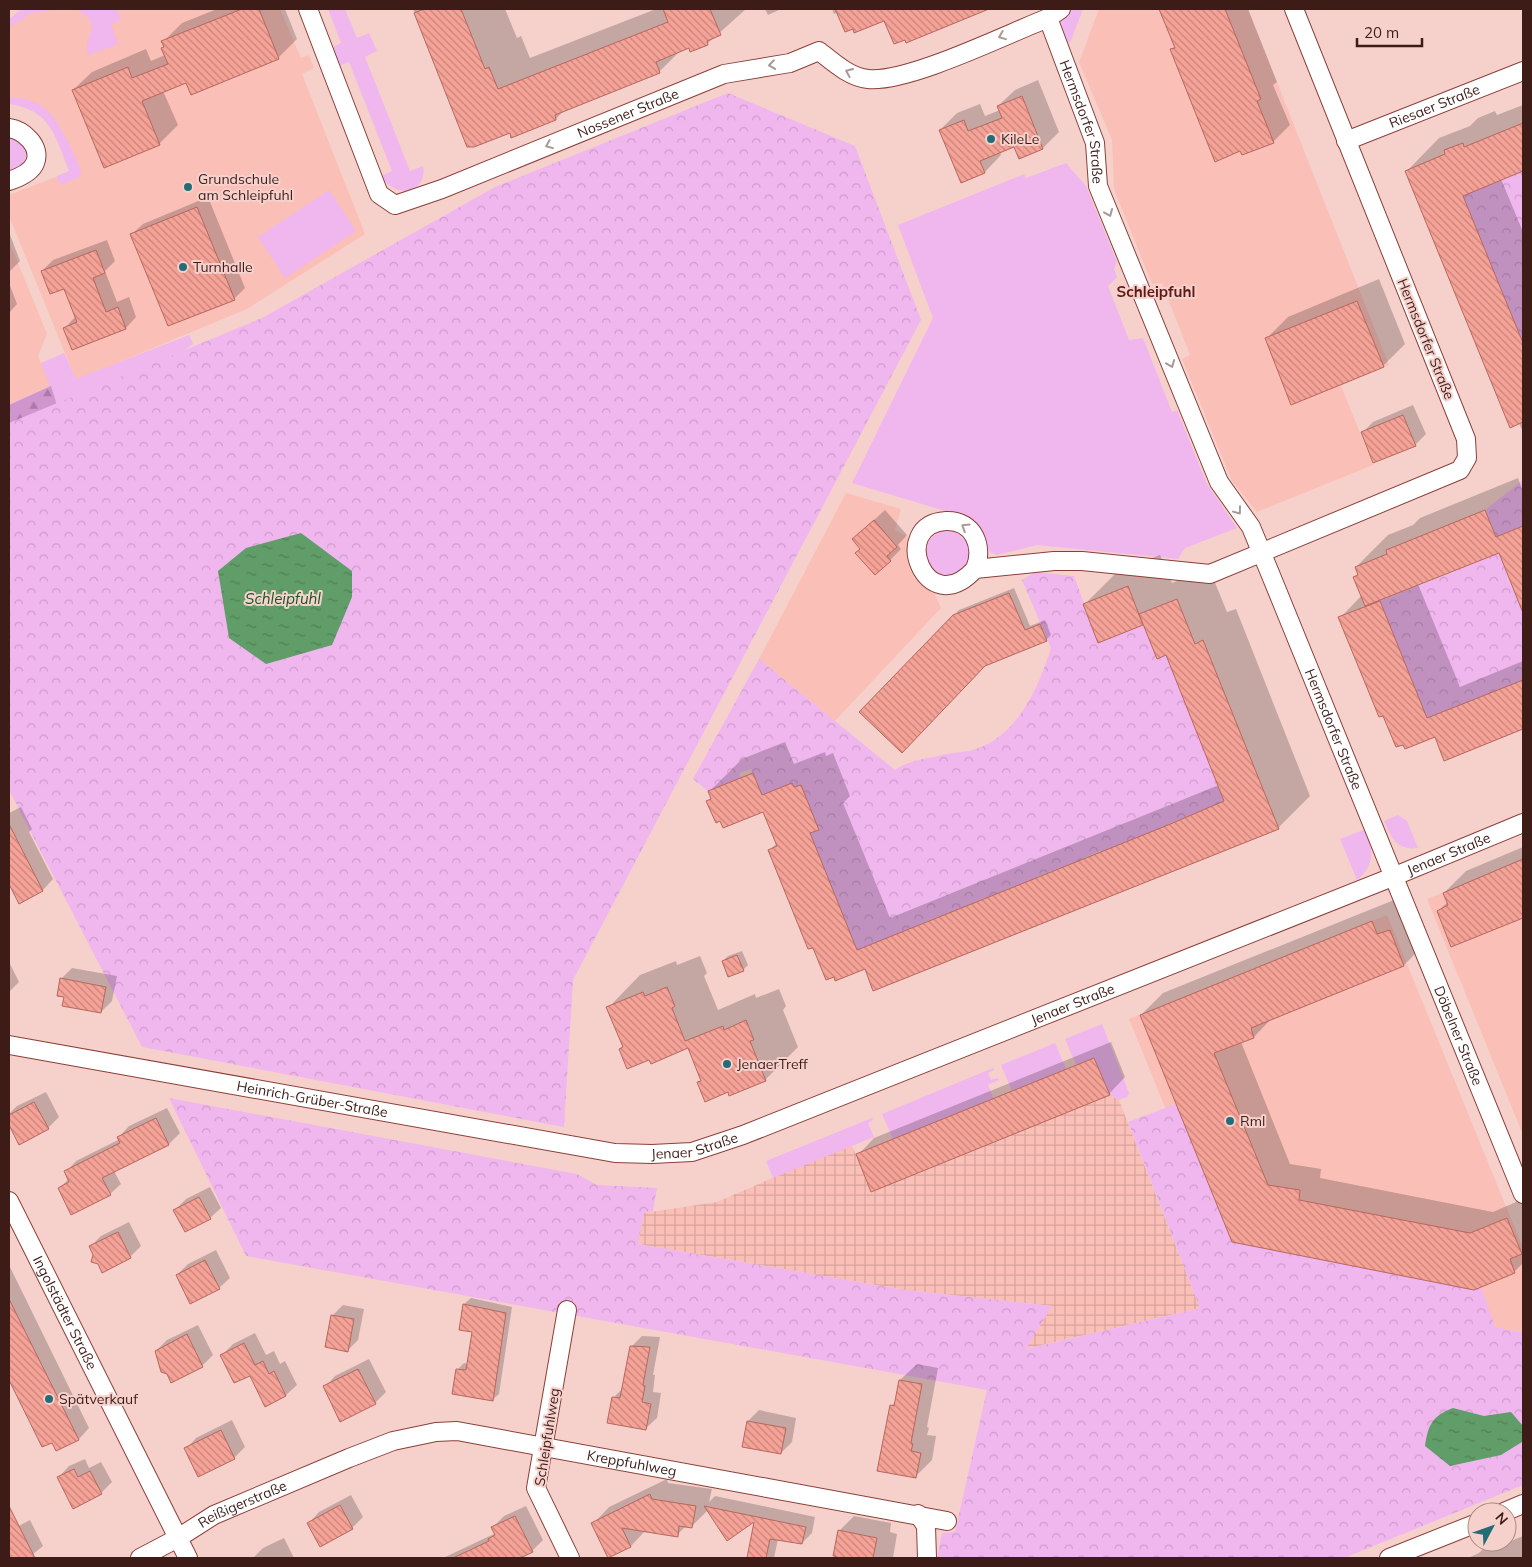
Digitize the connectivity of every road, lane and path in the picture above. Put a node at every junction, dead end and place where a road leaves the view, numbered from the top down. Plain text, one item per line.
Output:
1 (308, 9) edge
2 (1294, 9) edge
3 (1054, 13) edge
4 (1523, 71) edge
5 (9, 128) edge
6 (1346, 141) junction
7 (9, 181) edge
8 (1262, 553) junction
9 (976, 570) dead end
10 (1523, 823) edge
11 (1395, 876) junction
12 (9, 1045) edge
13 (615, 1153) joint
14 (1523, 1194) edge
15 (9, 1201) edge
16 (567, 1310) dead end
17 (544, 1447) junction
18 (349, 1458) joint
19 (918, 1514) junction
20 (946, 1520) dead end
21 (1467, 1527) edge
22 (178, 1538) junction
23 (140, 1558) edge
24 (188, 1558) edge
25 (570, 1558) edge
26 (927, 1558) edge
27 (1389, 1558) edge

3 -> 1 street, Nossener Straße
2 - 6 street, Hermsdorfer Straße
3 -> 8 street, Hermsdorfer Straße
4 - 6 street, Riesaer Straße
5 - 7 street
6 - 8 street, Hermsdorfer Straße
8 - 9 street, Hermsdorfer Straße
8 - 11 street, Hermsdorfer Straße
10 - 11 street, Jenaer Straße
11 - 13 street, Jenaer Straße
11 - 14 street, Döbelner Straße
12 - 13 street, Heinrich-Grüber-Straße
15 - 22 street, Ingolstädter Straße
16 - 17 street, Schleipfuhlweg
17 - 18 street, Kreppfuhlweg
17 - 19 street, Kreppfuhlweg
17 - 25 street, Schleipfuhlweg
18 - 22 street, Reißigerstraße
19 - 20 street, Kreppfuhlweg
19 - 26 street
21 - 27 street
22 - 23 street, Reißigerstraße
22 - 24 street, Ingolstädter Straße

